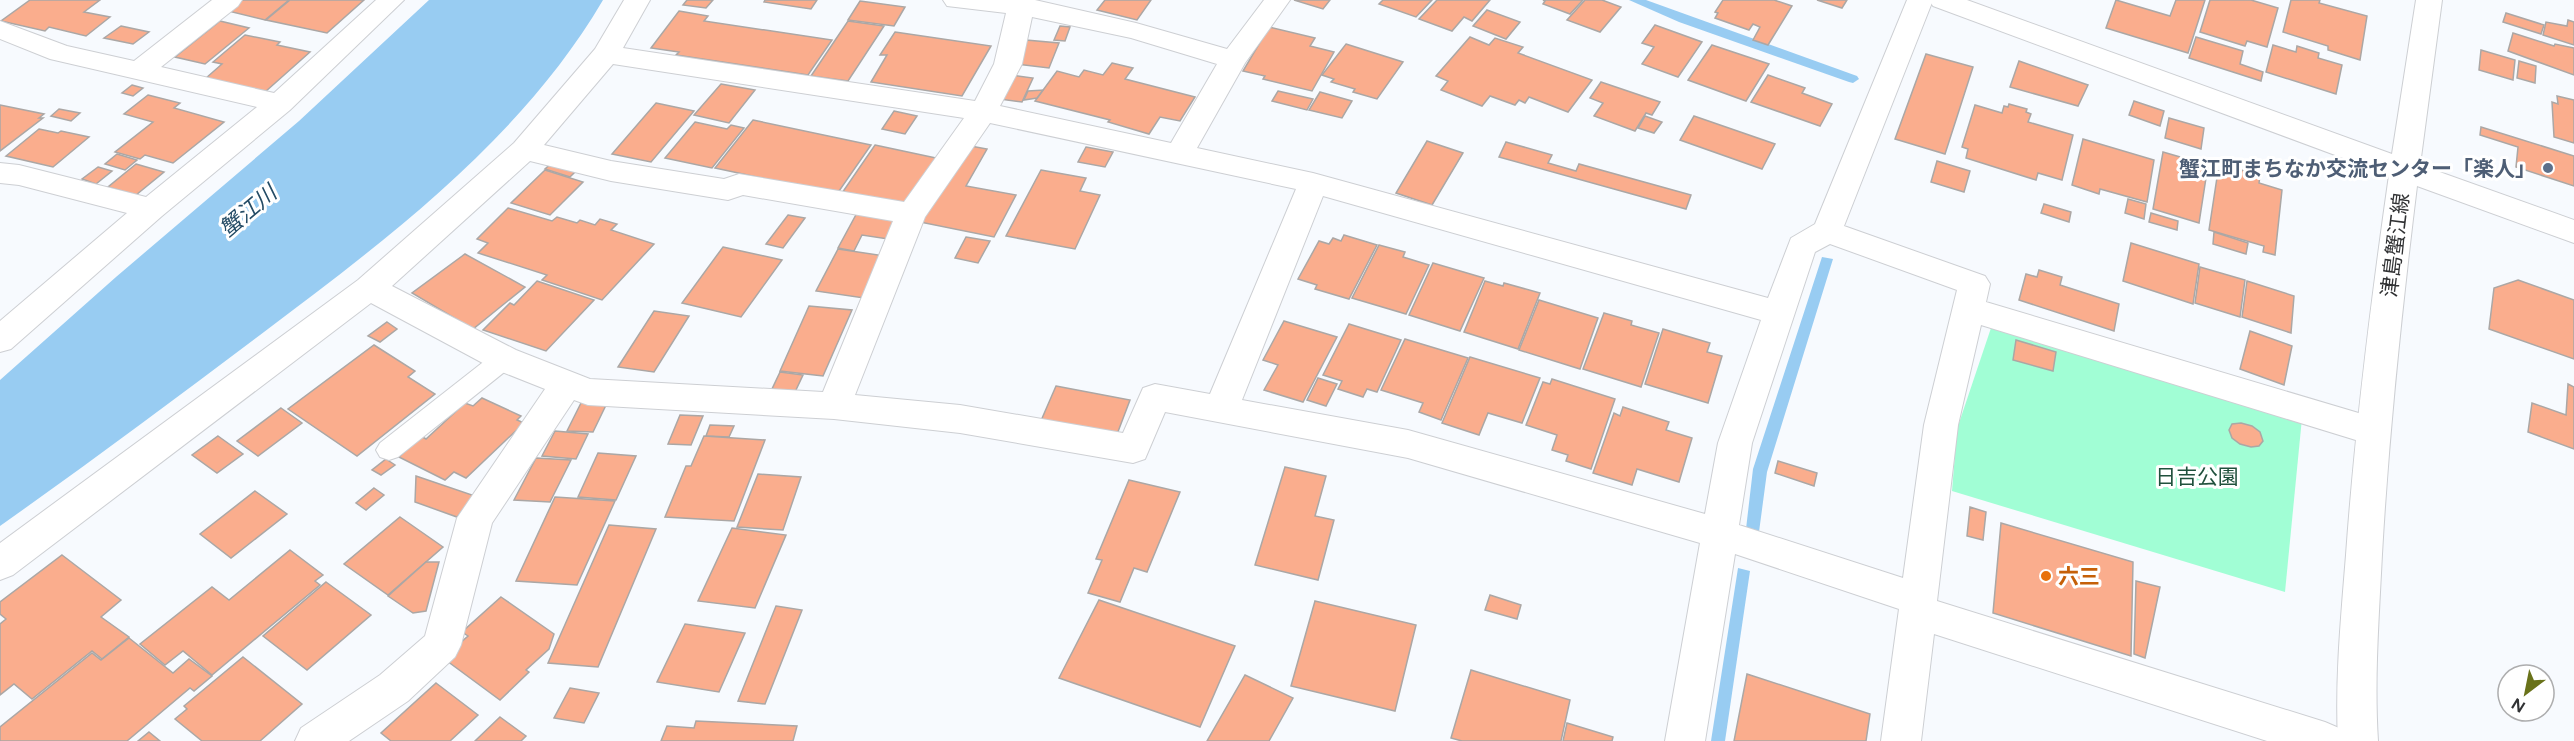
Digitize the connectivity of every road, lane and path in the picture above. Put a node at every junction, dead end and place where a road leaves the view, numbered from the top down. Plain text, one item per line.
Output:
1 (229, 0) edge
2 (391, 0) edge
3 (637, 0) edge
4 (956, 0) edge
5 (1277, 0) edge
6 (1920, 0) edge
7 (1942, 0) edge
8 (2429, 0) edge
9 (1021, 3) edge
10 (0, 29) edge
11 (606, 54) junction
12 (1233, 60) junction
13 (139, 71) junction
14 (280, 103) junction
15 (983, 112) junction
16 (524, 150) junction
17 (1179, 154) junction
18 (2404, 169) junction
19 (0, 173) edge
20 (1312, 183) junction
21 (151, 209) junction
22 (911, 214) junction
23 (1827, 231) junction
24 (2574, 232) edge
25 (369, 288) junction
26 (1969, 309) junction
27 (1779, 313) junction
28 (0, 340) edge
29 (504, 359) junction
30 (567, 384) junction
31 (834, 406) junction
32 (1221, 409) junction
33 (2372, 431) junction
34 (389, 450) dead end
35 (1720, 534) junction
36 (0, 564) edge
37 (1919, 605) junction
38 (315, 741) edge
39 (1685, 741) edge
40 (1901, 741) edge
41 (2325, 741) edge
42 (2358, 741) edge

1 - 13 street
2 - 14 street
3 - 11 street
4 - 9 street
5 - 12 street
6 - 23 street
7 - 18 street, 津島蟹江線
8 - 18 street
9 - 12 street
9 - 15 street
10 - 13 street
11 - 15 street
11 - 16 street
12 - 17 street
13 - 14 street
14 - 21 street
15 - 17 street
15 - 22 street
16 - 22 street
16 - 25 street
17 - 20 street
18 - 24 street
18 - 33 street, 津島蟹江線
19 - 21 street
20 - 27 street
20 - 32 street
21 - 28 street
22 - 31 street
23 - 26 street
23 - 27 street
25 - 29 street
25 - 36 street
26 - 33 street
26 - 37 street
27 - 35 street
29 - 30 street
29 - 34 lane
30 - 31 street
30 - 38 street
31 - 32 street
32 - 35 street
33 - 42 street, 津島蟹江線
35 - 37 street
35 - 39 street
37 - 40 street
37 - 41 street

